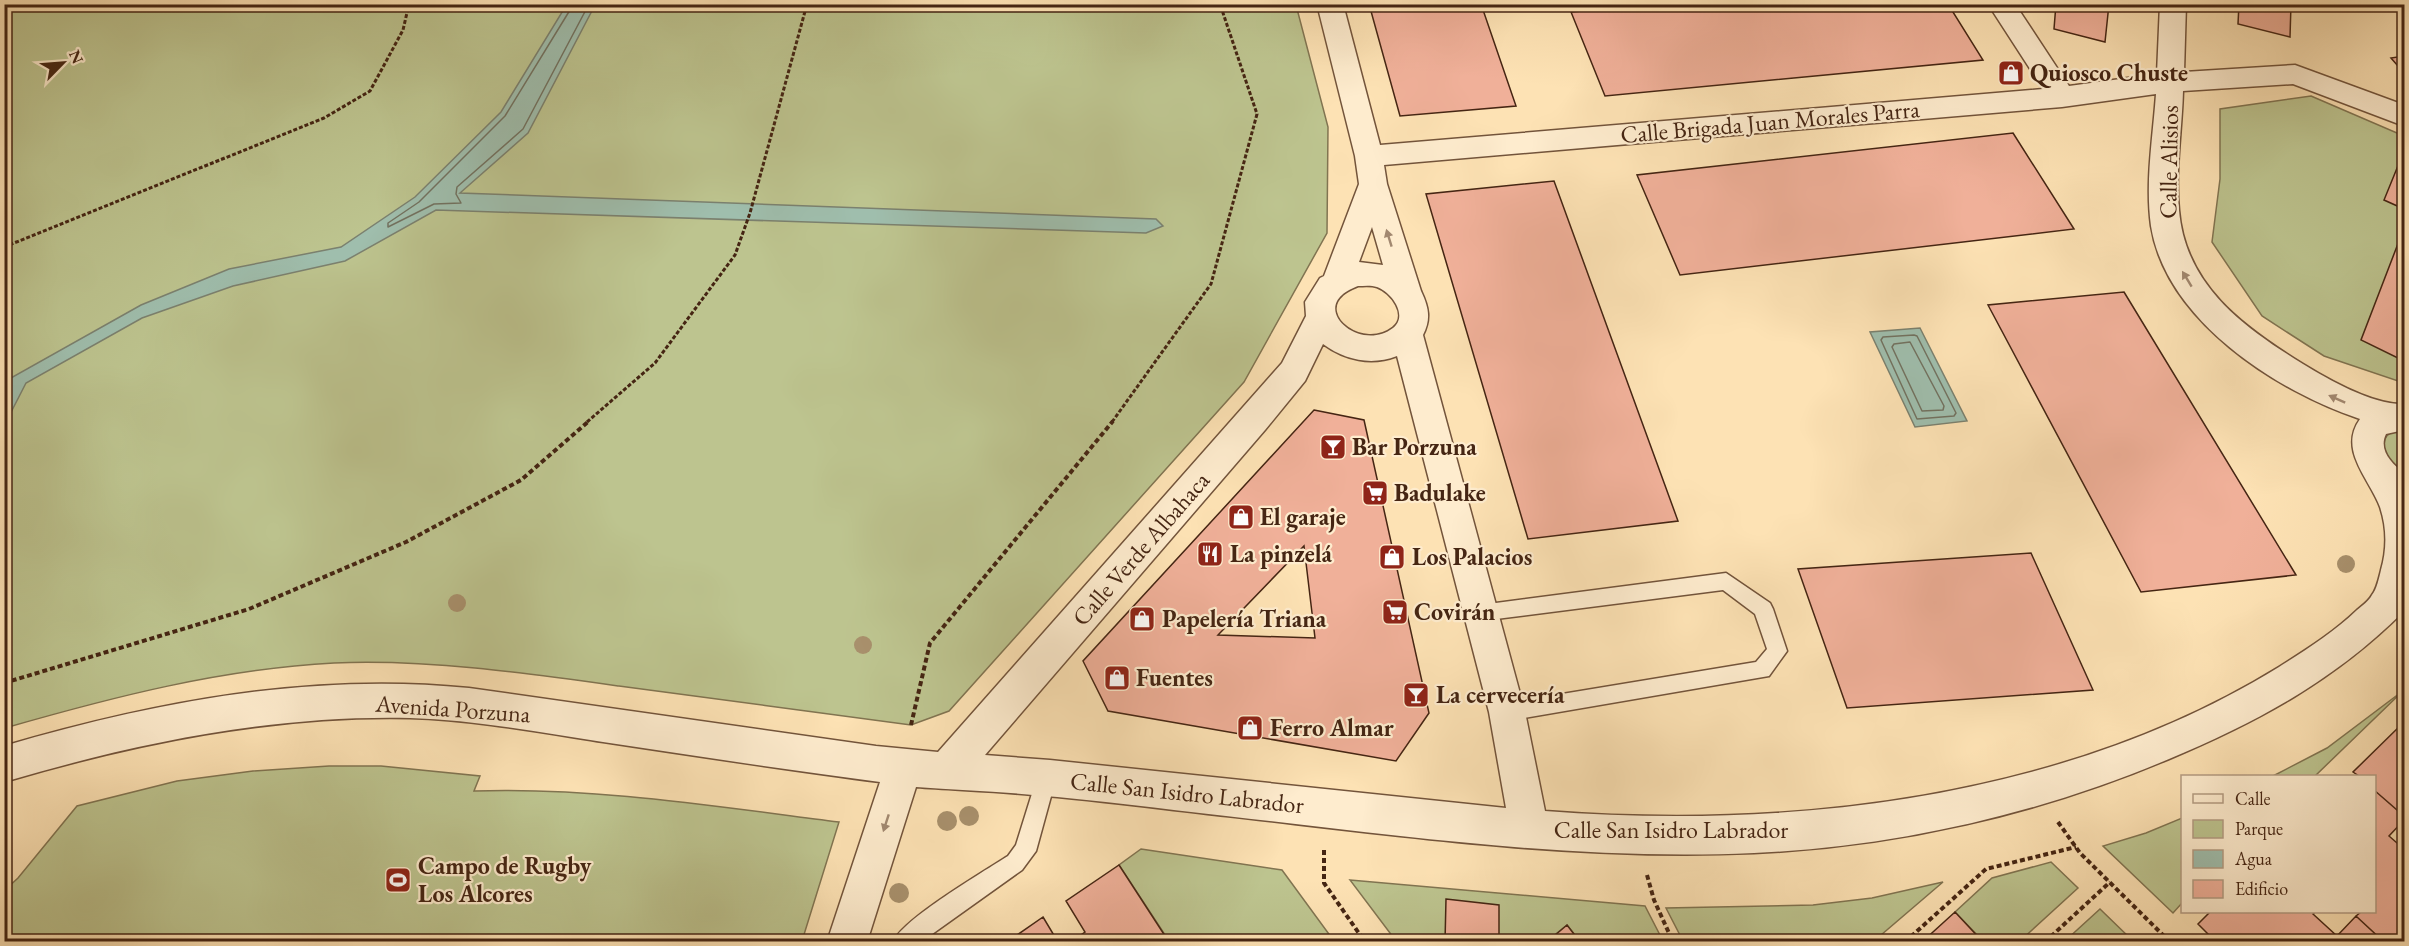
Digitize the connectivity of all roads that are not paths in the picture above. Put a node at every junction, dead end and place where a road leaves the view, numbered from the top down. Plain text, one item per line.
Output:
1 (1330, 4) edge
2 (2001, 4) edge
3 (2173, 4) edge
4 (2170, 82) junction
5 (2062, 97) junction
6 (2404, 116) edge
7 (1371, 170) junction
8 (1338, 279) junction
9 (1406, 291) junction
10 (1320, 318) junction
11 (1407, 335) junction
12 (2399, 417) edge
13 (2392, 482) edge
14 (2396, 596) edge
15 (1480, 612) junction
16 (1507, 712) junction
17 (4, 764) edge
18 (904, 767) junction
19 (947, 770) junction
20 (1046, 778) junction
21 (1529, 830) junction
22 (938, 915) junction
23 (847, 942) edge
24 (904, 942) edge
25 (925, 942) edge

1 - 7 street
2 - 5 street
3 - 4 street, Calle Alisios
4 - 5 street, Calle Brigada Juan Morales Parra
4 - 6 street, Calle Brigada Juan Morales Parra
12 -> 4 street, Calle Alisios
5 - 7 street, Calle Brigada Juan Morales Parra
7 - 8 street
9 -> 7 street
8 - 9 street
8 - 10 street
9 - 11 street
10 - 11 street
10 - 19 street, Calle Verde Albahaca
11 - 15 street
12 - 13 street, Calle San Isidro Labrador
13 - 14 street, Calle San Isidro Labrador
14 - 21 street, Calle San Isidro Labrador
15 - 16 street
15 - 16 lane
16 - 21 street
17 - 18 street, Avenida Porzuna
18 - 19 street, Calle San Isidro Labrador
18 -> 23 street
19 - 20 street, Calle San Isidro Labrador
20 - 21 street, Calle San Isidro Labrador
20 - 22 lane
22 - 24 lane
22 - 25 lane

